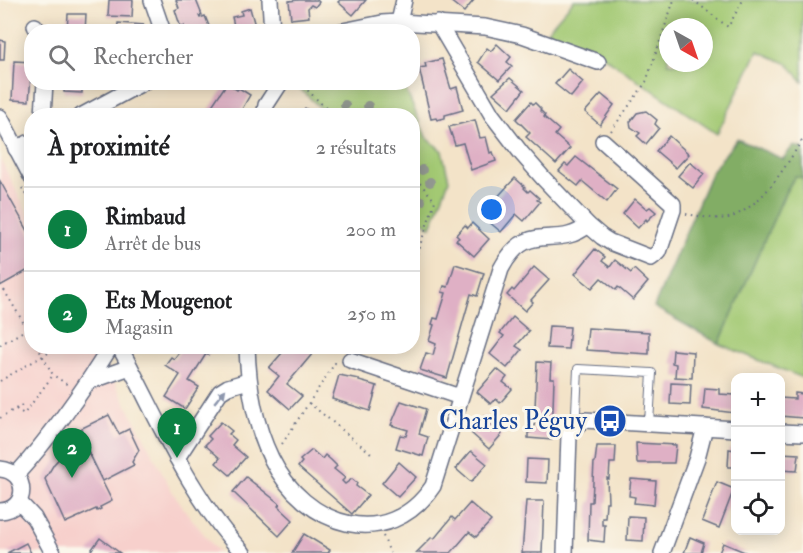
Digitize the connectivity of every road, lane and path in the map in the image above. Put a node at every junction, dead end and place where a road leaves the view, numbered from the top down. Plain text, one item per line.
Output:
1 (152, 0) edge
2 (270, 0) edge
3 (404, 0) edge
4 (674, 0) edge
5 (693, 0) edge
6 (743, 0) edge
7 (399, 22) junction
8 (438, 23) junction
9 (160, 24) edge
10 (272, 24) edge
11 (377, 24) edge
12 (461, 25) junction
13 (459, 56) junction
14 (598, 62) dead end
15 (45, 90) edge
16 (129, 90) edge
17 (276, 90) edge
18 (307, 90) edge
19 (43, 108) edge
20 (96, 108) edge
21 (266, 108) edge
22 (326, 108) edge
23 (0, 117) edge
24 (803, 140) edge
25 (603, 141) joint
26 (24, 145) edge
27 (16, 149) junction
28 (24, 164) edge
29 (420, 183) edge
30 (673, 210) junction
31 (588, 225) junction
32 (420, 245) edge
33 (4, 290) dead end
34 (24, 324) edge
35 (24, 331) edge
36 (0, 345) edge
37 (41, 354) edge
38 (48, 354) edge
39 (106, 354) edge
40 (123, 354) edge
41 (247, 354) edge
42 (43, 357) junction
43 (350, 361) joint
44 (130, 367) junction
45 (54, 375) junction
46 (0, 381) edge
47 (248, 381) junction
48 (88, 382) junction
49 (70, 387) dead end
50 (460, 397) junction
51 (309, 403) junction
52 (22, 405) dead end
53 (16, 409) junction
54 (0, 418) edge
55 (578, 422) junction
56 (649, 423) junction
57 (705, 427) junction
58 (731, 429) edge
59 (785, 432) edge
60 (803, 433) edge
61 (372, 454) dead end
62 (177, 458) junction
63 (272, 459) junction
64 (0, 469) edge
65 (16, 475) junction
66 (19, 502) junction
67 (0, 511) edge
68 (382, 534) junction
69 (53, 553) edge
70 (243, 553) edge
71 (390, 553) edge
72 (565, 553) edge
73 (662, 553) edge

1 - 9 street
2 - 10 street
3 - 7 street
4 - 25 path
5 - 6 path
7 - 8 street
7 - 11 street
8 - 12 street
8 - 13 street
12 - 13 street
12 - 14 street
13 - 31 street
15 - 19 street
16 - 20 street
17 - 21 street
18 - 22 path
23 - 27 street
24 - 30 path
25 - 30 street
26 - 27 street
27 - 28 street
29 - 32 path
30 - 31 street
31 - 50 street
33 - 34 path
35 - 36 path
37 - 42 path
38 - 42 path
39 - 48 street
40 - 44 street
41 - 47 street
42 - 45 path
42 - 46 path
43 - 50 street
43 - 51 path
44 - 48 street
44 - 62 street
45 - 49 path
45 - 53 path
62 -> 47 street
47 - 63 street
48 - 65 street
50 - 68 street
51 - 61 path
51 - 63 path
52 - 53 path
53 - 54 path
55 - 56 street
55 - 56 lane
55 - 72 street
56 - 57 street
57 - 58 street
57 - 73 street
59 - 60 street
62 - 70 street
63 - 68 street
64 - 65 street
65 - 66 street
66 - 67 street
66 - 69 street
68 - 71 path

